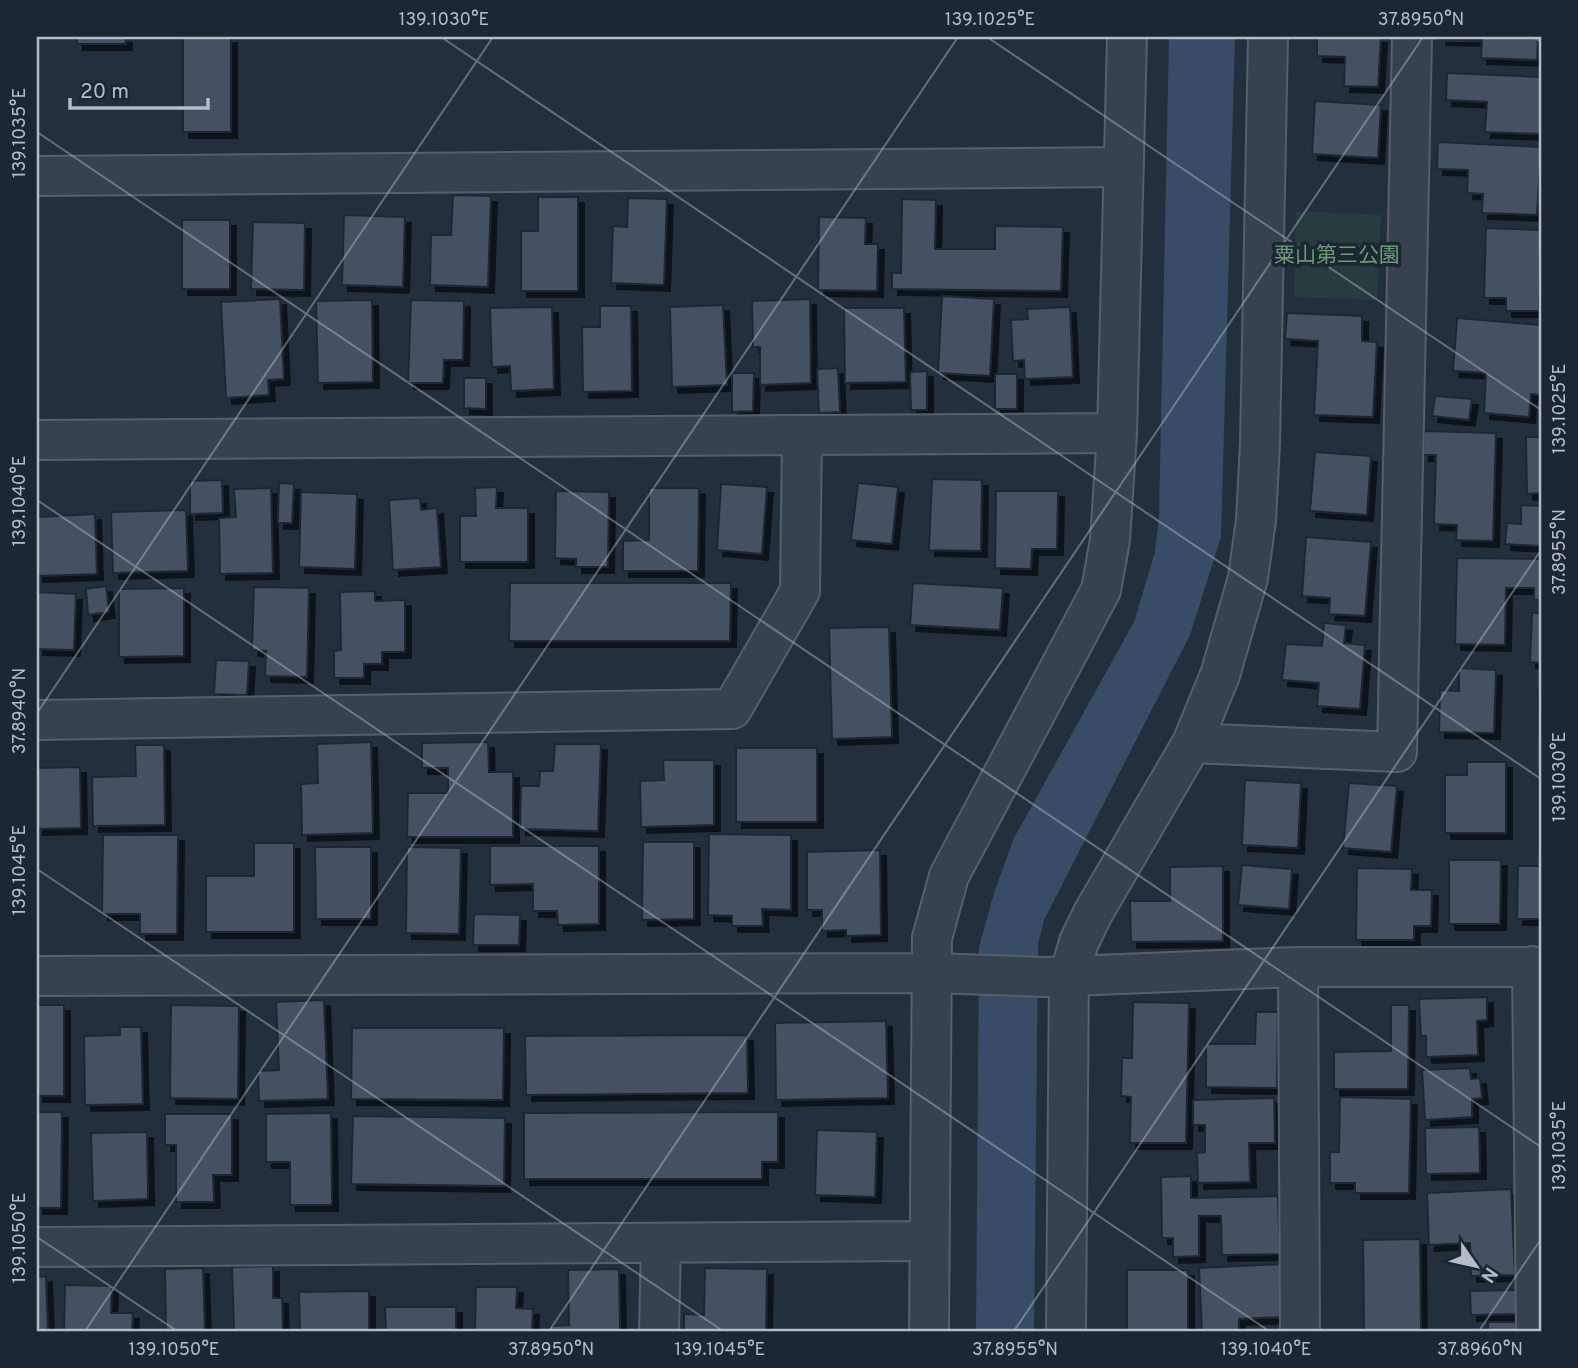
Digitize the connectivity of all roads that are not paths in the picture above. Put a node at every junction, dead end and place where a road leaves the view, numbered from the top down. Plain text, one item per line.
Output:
1 (1127, 37) edge
2 (1269, 37) edge
3 (1412, 37) edge
4 (1124, 167) junction
5 (37, 176) edge
6 (1117, 433) junction
7 (802, 435) junction
8 (37, 440) edge
9 (37, 720) edge
10 (1192, 743) junction
11 (1298, 967) junction
12 (1536, 967) edge
13 (932, 973) junction
14 (37, 976) edge
15 (1057, 977) junction
16 (929, 1241) junction
17 (661, 1244) junction
18 (37, 1247) edge
19 (659, 1331) edge
20 (929, 1331) edge
21 (1066, 1331) edge
22 (1300, 1331) edge
23 (1536, 1331) edge

1 - 4 street
2 - 10 street
3 - 10 street
4 - 5 street
4 - 6 street
6 - 7 street
6 - 13 street
7 - 8 street
7 - 9 street
10 - 15 street
11 - 12 street
11 - 15 street
11 - 22 street
12 - 23 street
13 - 14 street
13 - 15 street
13 - 16 street
15 - 21 street
16 - 17 street
16 - 20 street
17 - 18 street
17 - 19 street

